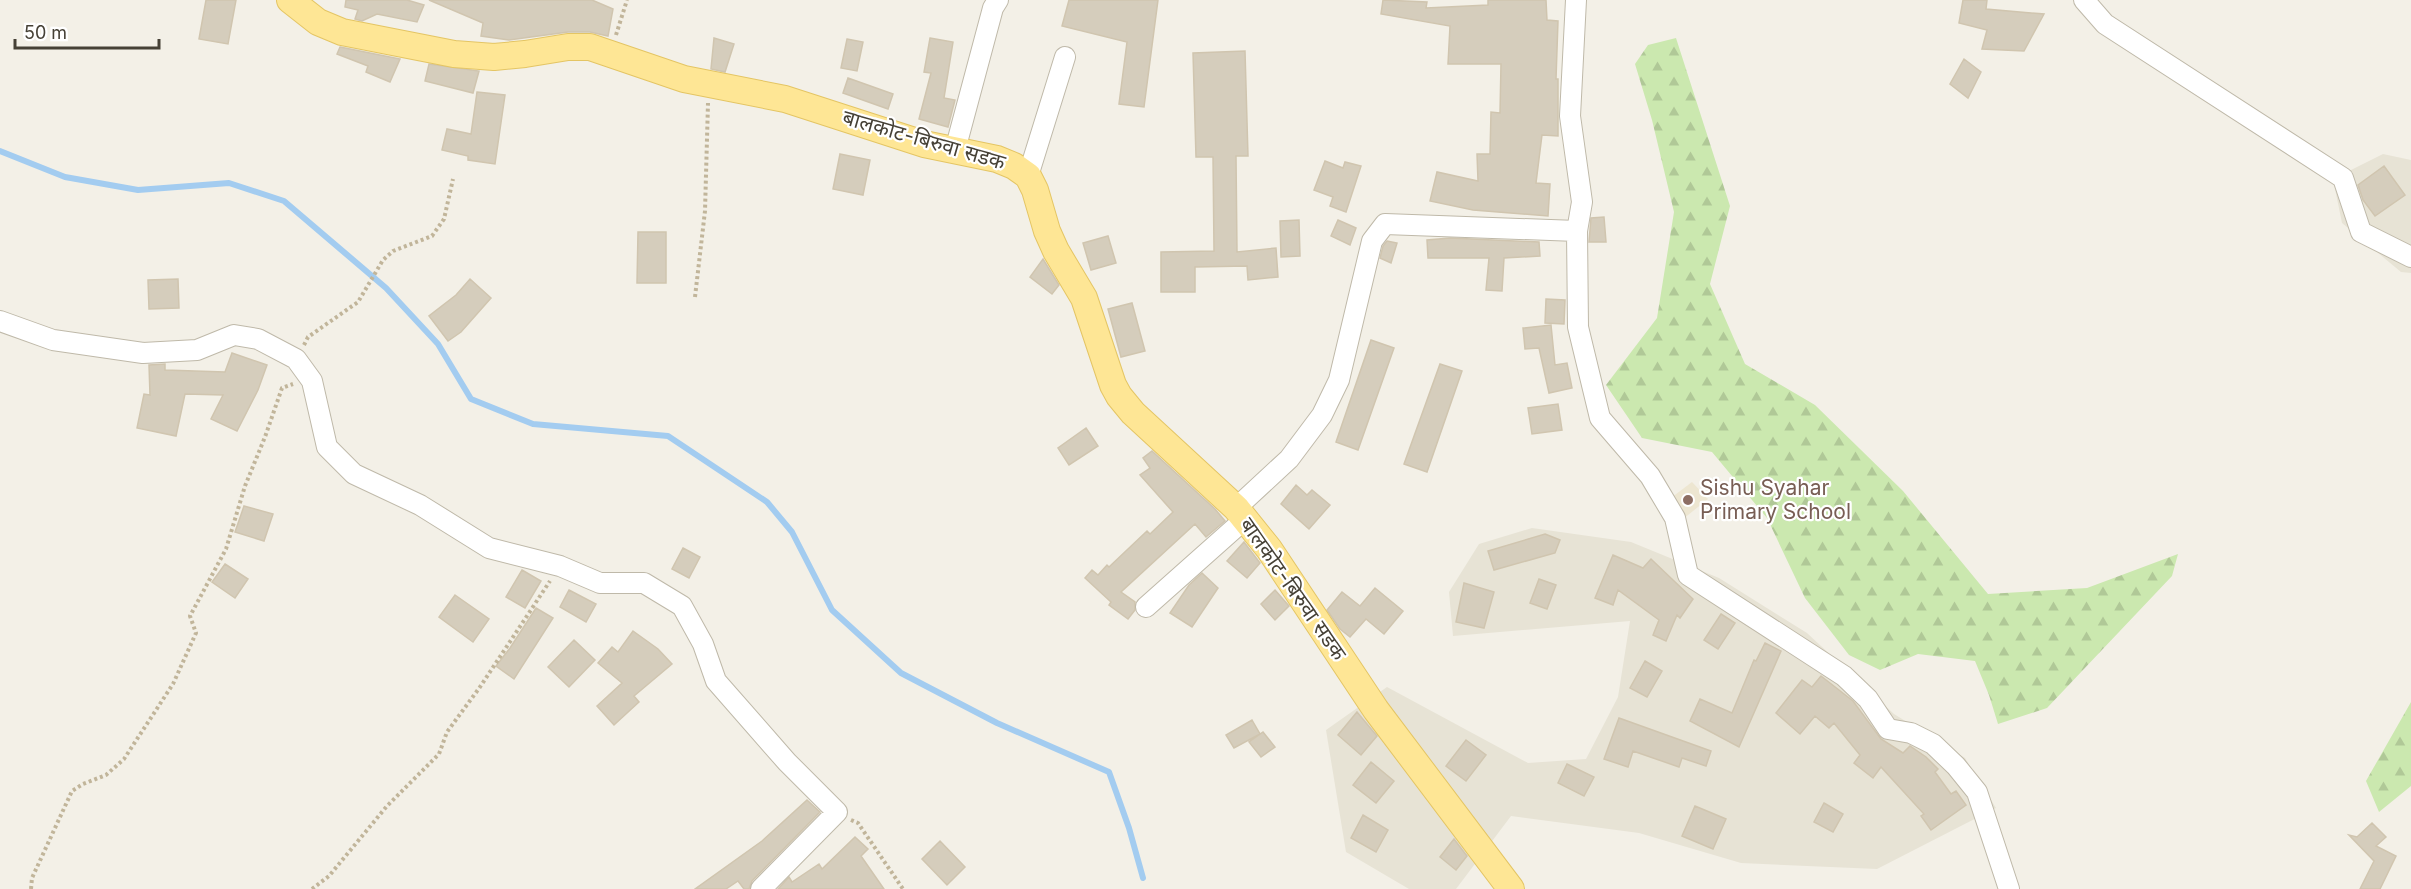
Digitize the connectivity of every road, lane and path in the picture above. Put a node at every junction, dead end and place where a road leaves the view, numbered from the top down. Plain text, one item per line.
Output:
1 (290, 0) edge
2 (627, 0) edge
3 (998, 0) edge
4 (1576, 0) edge
5 (2084, 0) edge
6 (610, 53) junction
7 (1065, 57) dead end
8 (708, 85) junction
9 (955, 150) junction
10 (1028, 176) junction
11 (453, 179) dead end
12 (1577, 231) junction
13 (2411, 257) edge
14 (695, 297) dead end
15 (0, 321) edge
16 (296, 359) junction
17 (312, 381) junction
18 (1241, 514) junction
19 (560, 566) junction
20 (1146, 607) dead end
21 (837, 812) junction
22 (31, 889) edge
23 (312, 889) edge
24 (761, 889) edge
25 (903, 889) edge
26 (1511, 889) edge
27 (2009, 889) edge

1 - 6 main road, बालकोट-बिरुवा सडक
2 - 6 path
3 - 9 street
4 - 12 street
5 - 13 street
6 - 8 main road, बालकोट-बिरुवा सडक
7 - 10 street
8 - 9 main road, बालकोट-बिरुवा सडक
8 - 14 path
9 - 10 main road, बालकोट-बिरुवा सडक
10 - 18 main road, बालकोट-बिरुवा सडक
11 - 16 path
12 - 18 street
12 - 27 street
15 - 16 street
16 - 17 street
17 - 19 street
17 - 22 path
18 - 20 street
18 - 26 main road, बालकोट-बिरुवा सडक
19 - 21 street
19 - 23 path
21 - 24 street
21 - 25 path

